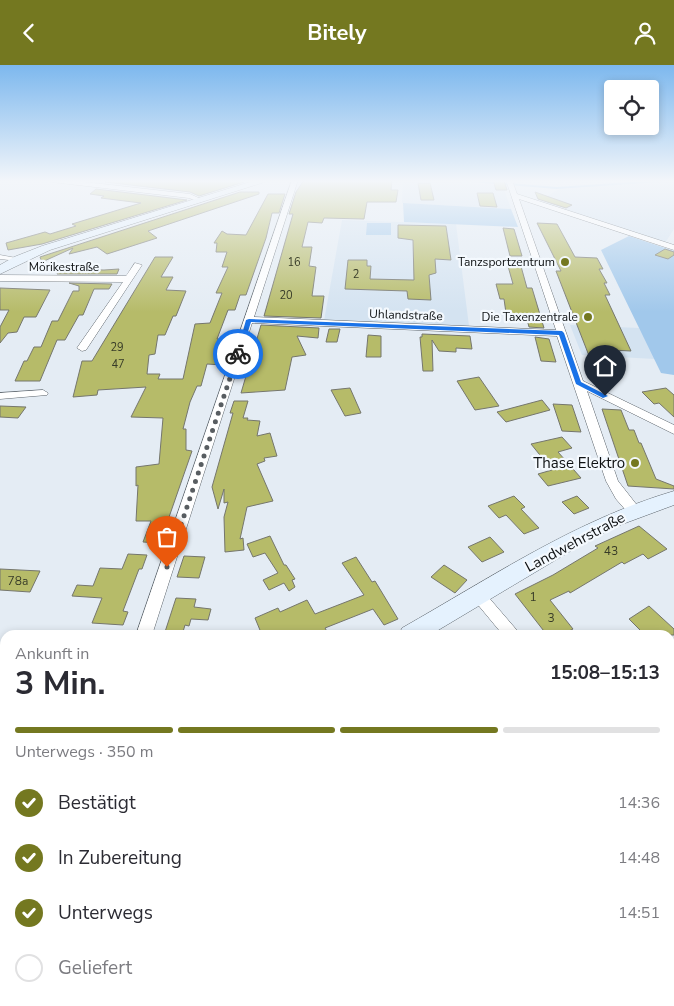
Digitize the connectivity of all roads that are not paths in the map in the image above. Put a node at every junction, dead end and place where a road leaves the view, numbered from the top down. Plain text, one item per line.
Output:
1 (123, 224) edge
2 (281, 224) edge
3 (524, 224) edge
4 (611, 224) edge
5 (674, 248) edge
6 (0, 257) edge
7 (18, 259) junction
8 (138, 265) dead end
9 (0, 270) edge
10 (0, 277) edge
11 (128, 279) junction
12 (249, 320) junction
13 (562, 333) junction
14 (82, 348) dead end
15 (578, 383) junction
16 (43, 393) dead end
17 (0, 396) edge
18 (674, 430) edge
19 (674, 498) edge
20 (635, 512) junction
21 (479, 596) junction
22 (146, 630) edge
23 (419, 630) edge
24 (509, 630) edge

1 - 7 main road
2 - 12 street
3 - 13 street
4 - 5 street
6 - 7 street
7 - 9 main road
8 - 11 street
10 - 11 street, Mörikestraße
11 - 14 street
12 - 13 street, Uhlandstraße
12 - 22 street
13 - 15 street
15 - 18 street
15 - 20 street
16 - 17 street
19 - 20 main road, Landwehrstraße
20 - 21 main road, Landwehrstraße
21 - 23 main road, Landwehrstraße
21 - 24 street

